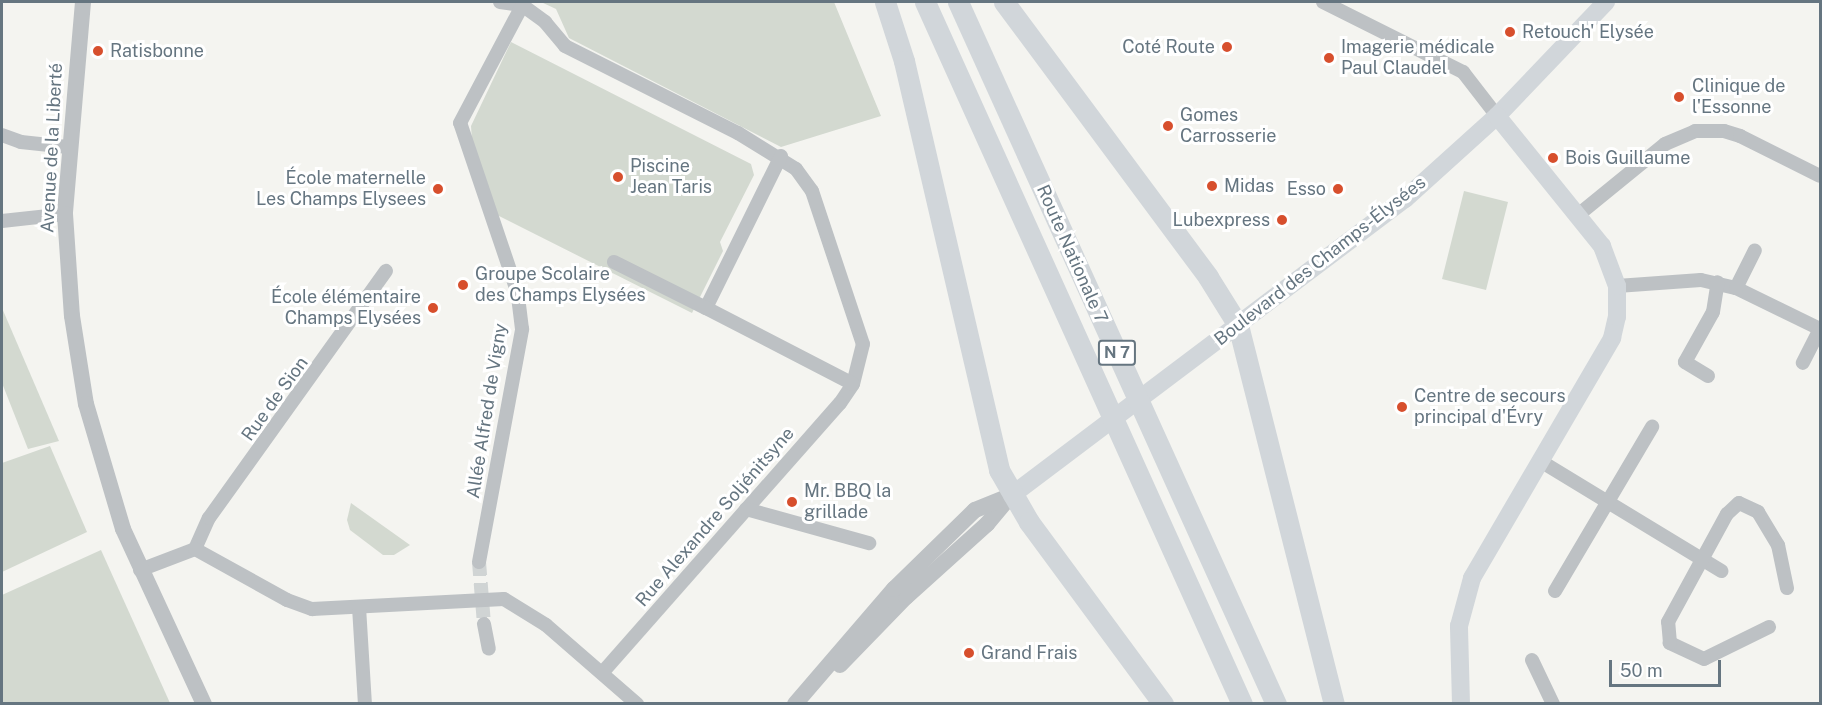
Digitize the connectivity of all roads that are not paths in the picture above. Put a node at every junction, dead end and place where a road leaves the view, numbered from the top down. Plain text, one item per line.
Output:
1 (83, 2) edge
2 (500, 2) edge
3 (885, 2) edge
4 (925, 2) edge
5 (958, 2) edge
6 (1004, 2) edge
7 (1323, 2) edge
8 (1606, 2) edge
9 (523, 3) edge
10 (1497, 116) junction
11 (2, 135) edge
12 (68, 147) junction
13 (781, 156) junction
14 (1821, 176) edge
15 (65, 214) junction
16 (1578, 215) junction
17 (2, 221) edge
18 (1755, 250) dead end
19 (614, 262) dead end
20 (386, 271) dead end
21 (1718, 282) junction
22 (1617, 286) junction
23 (1736, 288) junction
24 (706, 309) junction
25 (1238, 325) junction
26 (1803, 363) dead end
27 (1708, 376) dead end
28 (854, 384) junction
29 (1652, 427) dead end
30 (1542, 462) junction
31 (1012, 495) junction
32 (1609, 501) junction
33 (746, 509) junction
34 (869, 543) dead end
35 (195, 549) junction
36 (1703, 558) junction
37 (479, 562) tunnel mouth
38 (140, 570) junction
39 (1721, 571) dead end
40 (1787, 588) dead end
41 (1555, 591) dead end
42 (359, 607) junction
43 (484, 624) tunnel mouth
44 (1769, 627) dead end
45 (489, 649) dead end
46 (1532, 660) dead end
47 (603, 672) junction
48 (204, 704) edge
49 (365, 704) edge
50 (637, 704) edge
51 (795, 704) edge
52 (801, 704) edge
53 (1163, 704) edge
54 (1242, 704) edge
55 (1276, 704) edge
56 (1334, 704) edge
57 (1461, 704) edge
58 (1553, 704) edge

1 - 12 street, Avenue de la Liberté
2 - 9 street, Rue Alexandre Soljénitsyne
3 - 31 main road
4 - 54 main road, Route Nationale 7 / N 7
5 - 55 main road, Route Nationale 7 / N 7
6 - 25 main road
7 - 10 street
8 - 10 main road, Boulevard des Champs-Élysées
9 - 13 street, Rue Alexandre Soljénitsyne
9 - 37 street, Allée Alfred de Vigny
10 - 16 main road
10 - 25 main road, Boulevard des Champs-Élysées
11 - 12 street
12 - 15 street, Avenue de la Liberté
13 - 24 street
13 - 28 street, Rue Alexandre Soljénitsyne
14 - 16 street
15 - 17 street
15 - 38 street, Avenue de la Liberté
16 - 22 main road
18 - 23 street
19 - 24 street
20 - 35 street, Rue de Sion
21 - 22 street
21 - 23 street
21 - 27 street
22 - 30 main road
23 - 26 street
24 - 28 street
25 - 31 main road, Boulevard des Champs-Élysées
25 - 56 main road
28 - 33 street, Rue Alexandre Soljénitsyne
29 - 32 street
30 - 32 street
30 - 57 main road
31 - 51 street, Boulevard des Champs-Élysées
31 - 52 street, Boulevard des Champs-Élysées
31 - 53 main road
32 - 36 street
32 - 41 street
33 - 34 street
33 - 47 street, Rue Alexandre Soljénitsyne
35 - 38 street
35 - 42 street
36 - 39 street
36 - 40 street
36 - 44 street
38 - 48 street, Avenue de la Liberté
42 - 47 street
42 - 49 street
43 - 45 street
46 - 58 street
47 - 50 street

